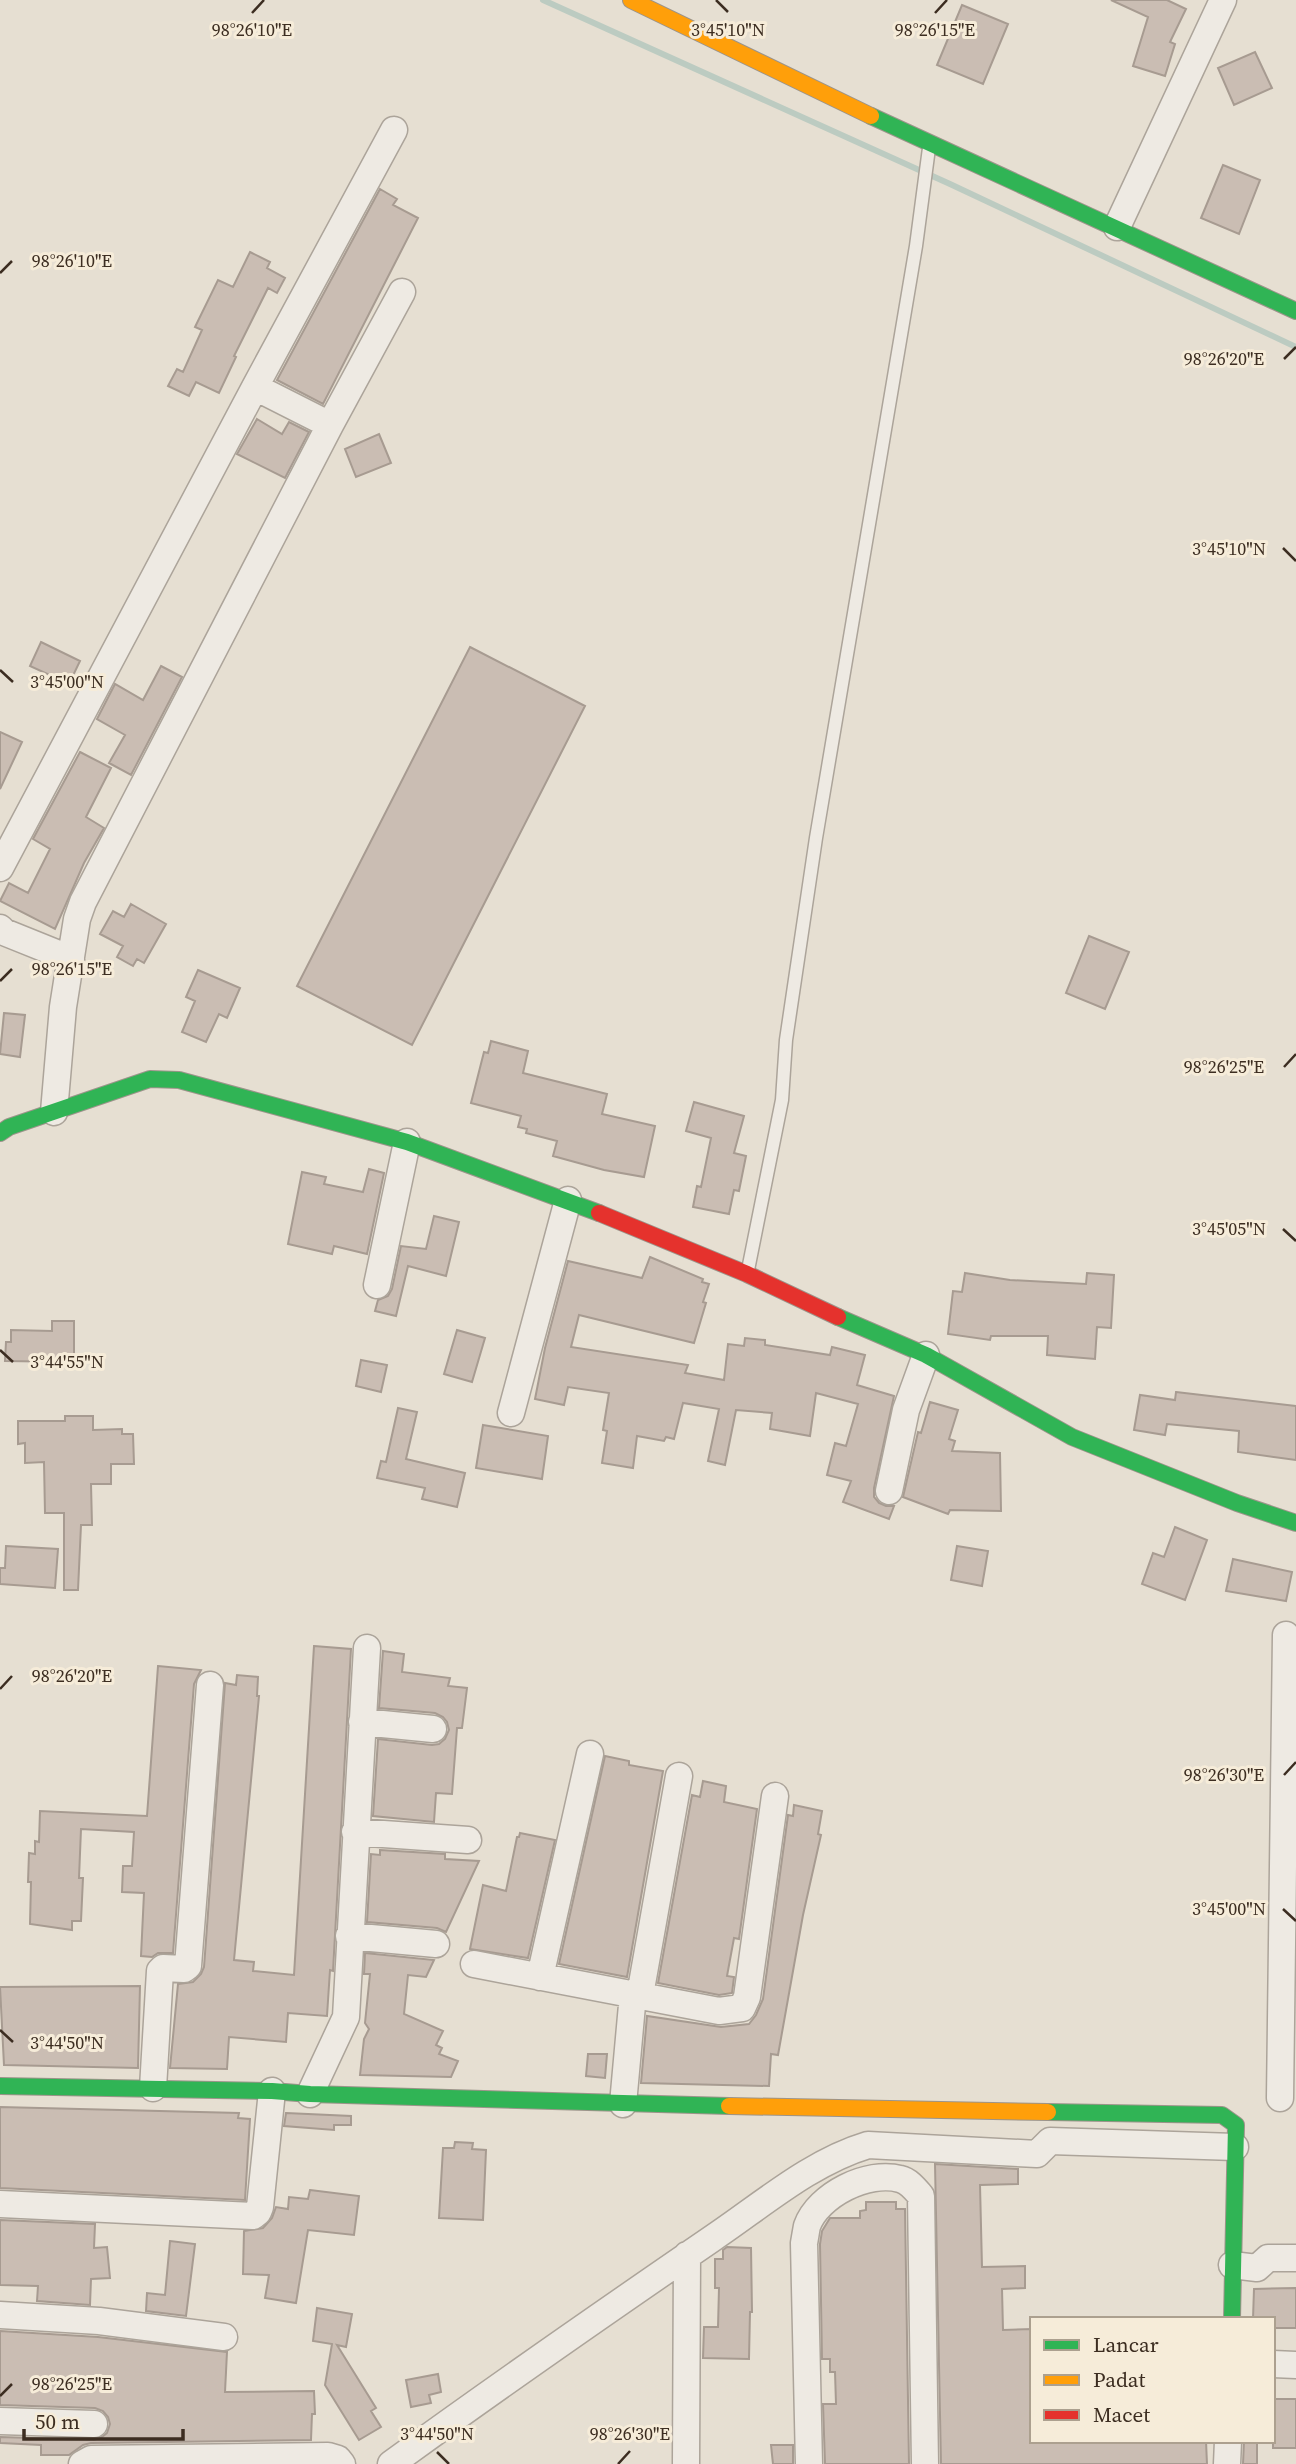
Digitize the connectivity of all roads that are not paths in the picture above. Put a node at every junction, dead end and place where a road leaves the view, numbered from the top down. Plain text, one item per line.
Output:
1 (631, 0) edge
2 (1223, 0) edge
3 (394, 130) dead end
4 (929, 150) junction
5 (1116, 228) junction
6 (402, 292) dead end
7 (1296, 311) edge
8 (255, 387) junction
9 (330, 425) junction
10 (0, 868) edge
11 (0, 928) edge
12 (71, 959) junction
13 (54, 1112) junction
14 (0, 1133) edge
15 (408, 1142) junction
16 (568, 1199) junction
17 (747, 1274) junction
18 (377, 1285) dead end
19 (926, 1355) junction
20 (512, 1413) dead end
21 (889, 1491) dead end
22 (1296, 1523) edge
23 (1290, 1646) edge
24 (367, 1648) dead end
25 (210, 1685) dead end
26 (362, 1722) junction
27 (433, 1728) dead end
28 (590, 1754) dead end
29 (680, 1776) dead end
30 (775, 1796) dead end
31 (355, 1832) junction
32 (468, 1840) dead end
33 (349, 1936) junction
34 (436, 1944) dead end
35 (474, 1964) dead end
36 (540, 1977) junction
37 (636, 1995) junction
38 (0, 2085) edge
39 (153, 2088) junction
40 (272, 2091) junction
41 (310, 2094) junction
42 (1280, 2098) dead end
43 (623, 2104) junction
44 (1235, 2138) junction
45 (0, 2204) edge
46 (687, 2255) junction
47 (1296, 2258) edge
48 (1232, 2265) junction
49 (0, 2315) edge
50 (1232, 2317) edge
51 (224, 2337) dead end
52 (1275, 2364) edge
53 (1296, 2365) edge
54 (0, 2421) edge
55 (94, 2424) dead end
56 (1228, 2443) edge
57 (393, 2463) edge
58 (82, 2464) edge
59 (342, 2464) edge
60 (686, 2464) edge
61 (809, 2464) edge
62 (925, 2464) edge
63 (1227, 2464) edge

1 - 4 street
2 - 5 street
3 - 8 street
4 - 5 street
4 - 17 lane
5 - 7 street
6 - 9 street
8 - 9 street
8 - 10 street
9 - 12 street
11 - 12 street
12 - 13 street
13 - 14 street
13 - 15 street
15 - 16 street
15 - 18 street
16 - 17 street
16 - 20 street
17 - 19 street
19 - 21 street
19 - 22 street
23 - 42 street
24 - 26 street
25 - 39 street
26 - 27 street
26 - 31 street
28 - 36 street
29 - 37 street
30 - 37 street
31 - 32 street
31 - 33 street
33 - 34 street
33 - 41 street
35 - 36 street
36 - 37 street
37 - 43 street
38 - 39 street
39 - 40 street
40 - 41 street
40 - 45 street
41 - 43 street
43 - 44 street
44 - 46 street
44 - 48 street
46 - 57 street
46 - 60 street
47 - 48 street
48 - 50 street
49 - 51 street
52 - 53 street
54 - 55 street
56 - 63 street
58 - 59 street
61 - 62 street

